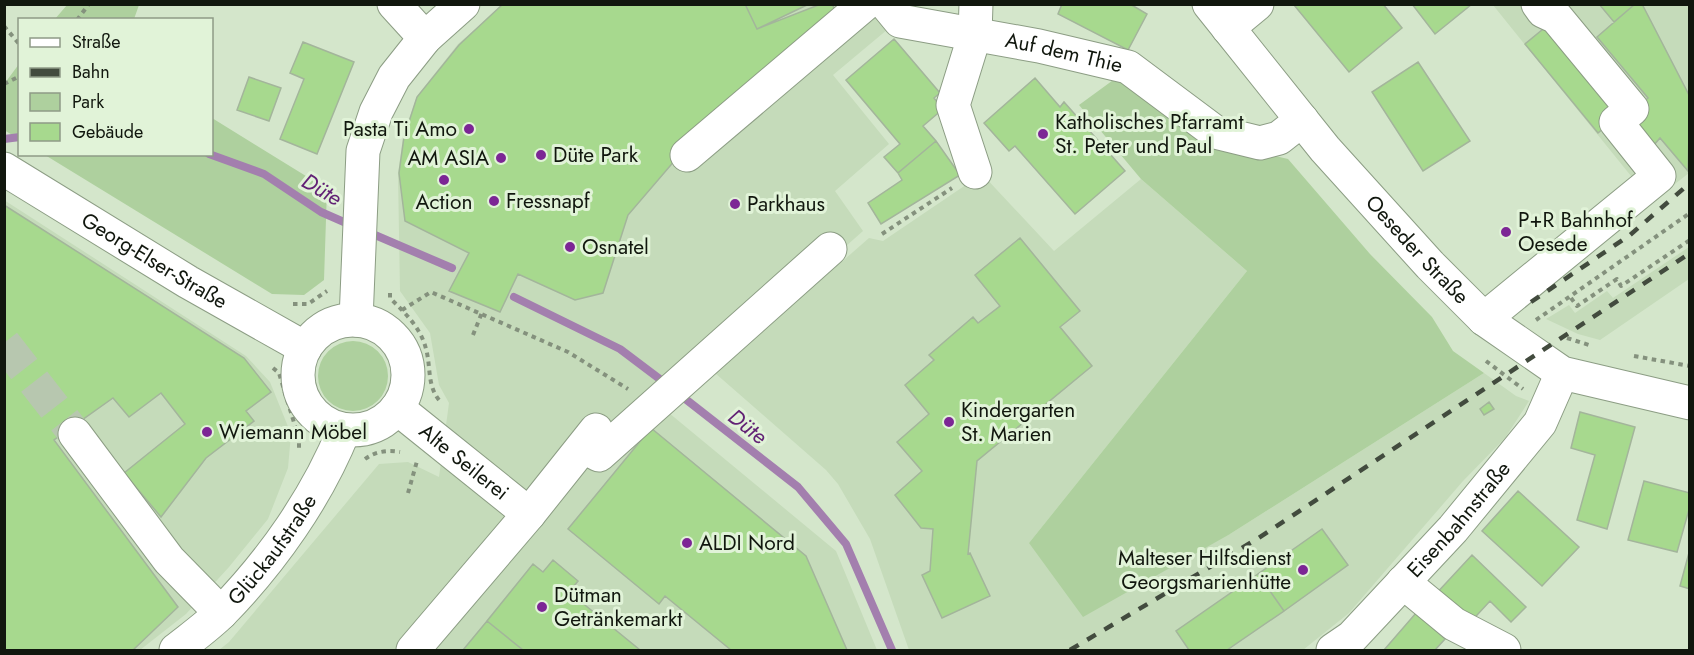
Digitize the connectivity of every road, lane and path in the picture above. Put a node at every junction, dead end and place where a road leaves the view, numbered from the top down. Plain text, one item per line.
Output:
1 (88, 4) edge
2 (394, 4) edge
3 (463, 4) edge
4 (865, 4) edge
5 (886, 4) edge
6 (1257, 4) edge
7 (1538, 4) edge
8 (1219, 16) edge
9 (78, 18) edge
10 (976, 19) edge
11 (4, 26) edge
12 (425, 38) junction
13 (18, 43) edge
14 (18, 77) edge
15 (4, 84) edge
16 (1302, 120) junction
17 (687, 155) dead end
18 (975, 172) joint
19 (13, 174) edge
20 (1689, 213) edge
21 (882, 234) dead end
22 (1689, 240) edge
23 (830, 249) dead end
24 (329, 289) dead end
25 (389, 290) dead end
26 (1571, 298) junction
27 (290, 304) dead end
28 (1496, 308) junction
29 (402, 310) junction
30 (483, 310) dead end
31 (480, 315) junction
32 (356, 320) junction
33 (1536, 320) junction
34 (1545, 326) dead end
35 (473, 335) dead end
36 (1563, 336) dead end
37 (305, 348) junction
38 (1599, 348) dead end
39 (1625, 354) dead end
40 (271, 365) dead end
41 (1689, 366) edge
42 (1562, 373) junction
43 (646, 398) junction
44 (1689, 403) edge
45 (444, 406) dead end
46 (397, 408) junction
47 (344, 430) junction
48 (75, 434) tunnel mouth
49 (410, 454) dead end
50 (419, 455) dead end
51 (299, 457) dead end
52 (361, 462) dead end
53 (408, 493) dead end
54 (529, 514) junction
55 (1403, 582) junction
56 (221, 613) junction
57 (1337, 649) edge
58 (176, 651) edge
59 (413, 651) edge
60 (1504, 651) edge

1 - 9 path
2 - 12 street
3 - 12 street
4 - 17 street
5 - 10 street, Auf dem Thie
6 - 8 street
7 - 28 street
8 - 16 street, Oeseder Straße
10 - 16 street, Auf dem Thie
10 - 18 street, Auf dem Thie
11 - 13 path
12 - 32 street
14 - 15 path
16 - 28 street, Oeseder Straße
18 - 21 path
19 - 37 street, Georg-Elser-Straße
20 - 26 path
22 - 26 path
23 - 43 street
24 - 27 path
25 - 29 path
26 - 33 path
28 - 33 path
28 - 42 street, Oeseder Straße
29 - 31 path
29 - 45 path
30 - 31 path
31 - 35 path
31 - 43 path
32 - 37 street
32 - 46 street
33 - 34 path
36 - 38 path
37 - 47 street
39 - 41 path
40 - 51 path
42 - 44 street, Oeseder Straße
42 - 55 street, Eisenbahnstraße
43 - 54 street, Alte Seilerei
46 - 47 street
46 - 54 street, Alte Seilerei
47 - 56 street, Glückaufstraße
48 - 56 street
49 - 52 path
50 - 53 path
54 - 59 street, Alte Seilerei
55 - 57 street, Eisenbahnstraße
55 - 60 street
56 - 58 street, Glückaufstraße

